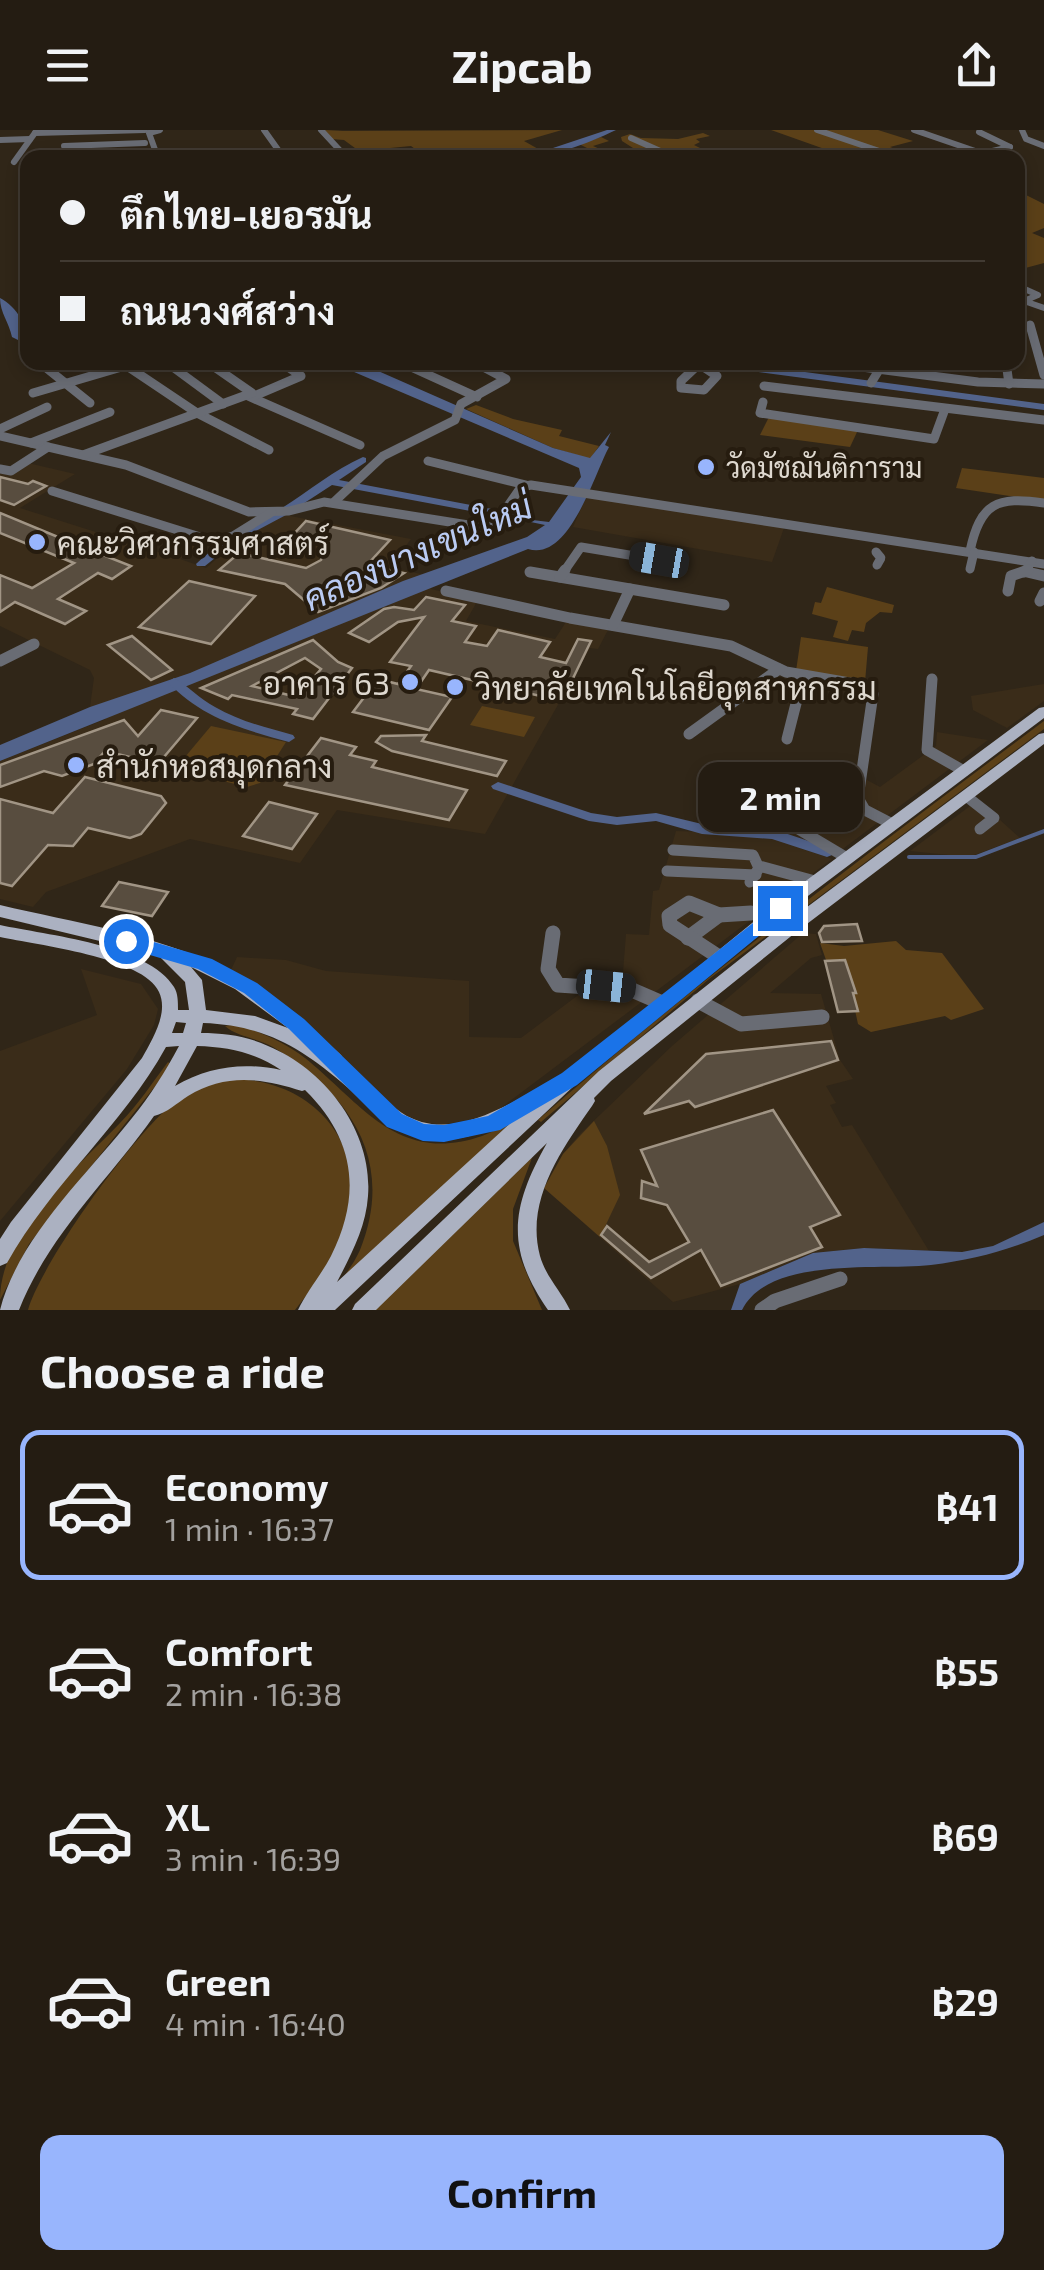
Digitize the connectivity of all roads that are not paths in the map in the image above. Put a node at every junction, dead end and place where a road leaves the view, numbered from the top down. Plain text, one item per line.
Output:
1 (160, 130) edge
2 (321, 130) edge
3 (817, 130) edge
4 (914, 130) edge
5 (1022, 130) edge
6 (147, 131) edge
7 (72, 132) edge
8 (979, 132) edge
9 (34, 134) edge
10 (632, 138) dead end
11 (0, 140) edge
12 (145, 143) dead end
13 (64, 146) junction
14 (1044, 146) edge
15 (62, 150) edge
16 (339, 150) edge
17 (658, 150) edge
18 (876, 150) edge
19 (976, 150) edge
20 (993, 150) edge
21 (20, 154) edge
22 (14, 162) dead end
23 (1025, 290) edge
24 (1025, 301) edge
25 (1030, 325) dead end
26 (1040, 360) edge
27 (48, 370) edge
28 (106, 370) edge
29 (132, 370) edge
30 (177, 370) edge
31 (219, 370) edge
32 (293, 370) edge
33 (418, 370) edge
34 (488, 370) edge
35 (879, 370) joint
36 (933, 370) edge
37 (1007, 370) edge
38 (1044, 374) edge
39 (932, 376) junction
40 (871, 382) dead end
41 (65, 384) junction
42 (1009, 384) junction
43 (1044, 384) edge
44 (764, 386) dead end
45 (33, 393) dead end
46 (250, 396) junction
47 (477, 396) junction
48 (762, 402) dead end
49 (90, 403) dead end
50 (222, 404) junction
51 (47, 408) dead end
52 (945, 409) junction
53 (110, 412) dead end
54 (197, 413) junction
55 (1044, 420) edge
56 (0, 432) edge
57 (31, 443) junction
58 (360, 445) dead end
59 (48, 447) junction
60 (268, 450) dead end
61 (82, 455) junction
62 (428, 461) dead end
63 (0, 469) edge
64 (528, 485) junction
65 (52, 491) dead end
66 (334, 502) junction
67 (1044, 503) edge
68 (280, 511) junction
69 (972, 551) junction
70 (876, 552) dead end
71 (659, 560) dead end
72 (876, 565) dead end
73 (1035, 566) edge
74 (970, 569) dead end
75 (530, 572) dead end
76 (1044, 576) edge
77 (560, 577) junction
78 (630, 589) junction
79 (446, 591) dead end
80 (1008, 591) dead end
81 (724, 605) dead end
82 (612, 625) junction
83 (34, 644) dead end
84 (0, 661) edge
85 (779, 670) junction
86 (803, 676) junction
87 (932, 679) dead end
88 (1044, 711) edge
89 (689, 734) dead end
90 (1044, 737) edge
91 (787, 739) dead end
92 (964, 772) junction
93 (966, 796) junction
94 (786, 809) dead end
95 (892, 824) junction
96 (980, 829) dead end
97 (674, 850) dead end
98 (847, 858) junction
99 (667, 871) dead end
100 (755, 875) junction
101 (816, 881) junction
102 (0, 910) edge
103 (751, 913) dead end
104 (720, 915) junction
105 (0, 932) edge
106 (553, 934) dead end
107 (688, 938) junction
108 (164, 950) junction
109 (719, 957) junction
110 (698, 1002) junction
111 (662, 1003) junction
112 (170, 1016) junction
113 (198, 1016) junction
114 (822, 1017) dead end
115 (161, 1040) junction
116 (192, 1040) junction
117 (605, 1076) junction
118 (570, 1079) junction
119 (359, 1086) junction
120 (333, 1105) junction
121 (133, 1130) junction
122 (0, 1257) edge
123 (840, 1280) dead end
124 (9, 1310) edge
125 (308, 1310) edge
126 (322, 1310) edge
127 (362, 1310) edge
128 (560, 1310) edge
129 (762, 1310) edge

1 - 6 street
2 - 16 street
3 - 18 street
4 - 19 street
5 - 14 street
6 - 7 street
7 - 9 street
7 - 13 street
8 - 20 street
9 - 11 street
10 - 17 street
12 - 13 street
13 - 15 street
21 - 22 street
23 - 24 street
25 - 26 street
26 - 38 street
27 - 41 street
28 - 41 street
29 - 54 street
30 - 50 street
31 - 46 street
32 - 46 street
33 - 47 street
34 - 47 street
35 - 39 street
35 - 40 street
36 - 39 street
37 - 42 street
39 - 42 street
41 - 45 street
41 - 49 street
42 - 43 street
44 - 52 street
46 - 50 street
46 - 58 street
47 - 66 street
48 - 52 street
50 - 54 street
51 - 56 street
52 - 55 street
53 - 57 street
54 - 60 street
54 - 61 street
56 - 57 street
57 - 59 street
59 - 61 street
59 - 63 street
61 - 68 street
62 - 64 street
64 - 66 street
64 - 69 street
65 - 68 street
66 - 68 street
67 - 69 street
69 - 73 street
69 - 74 street
70 - 72 street
71 - 77 street
73 - 76 street
73 - 80 street
75 - 77 street
77 - 78 street
78 - 81 street
78 - 82 street
79 - 82 street
82 - 85 street
83 - 84 street
85 - 86 street
85 - 89 street
86 - 91 street
86 - 95 street
87 - 92 street
88 - 92 main road
90 - 93 main road
92 - 95 main road
93 - 96 street
93 - 110 main road
94 - 98 street
95 - 98 main road
97 - 100 street
98 - 101 main road
99 - 100 street
100 - 101 street
101 - 109 main road
102 - 108 main road
103 - 104 street
104 - 107 street
104 - 107 street
105 - 112 main road
106 - 111 street
107 - 109 street
108 - 113 main road
108 - 119 main road
109 - 111 main road
110 - 114 street
110 - 117 main road
111 - 118 main road
112 - 113 main road
112 - 115 main road
113 - 116 main road
113 - 119 main road
115 - 116 main road
115 - 122 main road
116 - 120 main road
116 - 121 main road
117 - 127 main road
117 - 128 main road
118 - 119 main road
118 - 126 main road
120 - 121 main road
120 - 125 main road
121 - 124 main road
123 - 129 street

